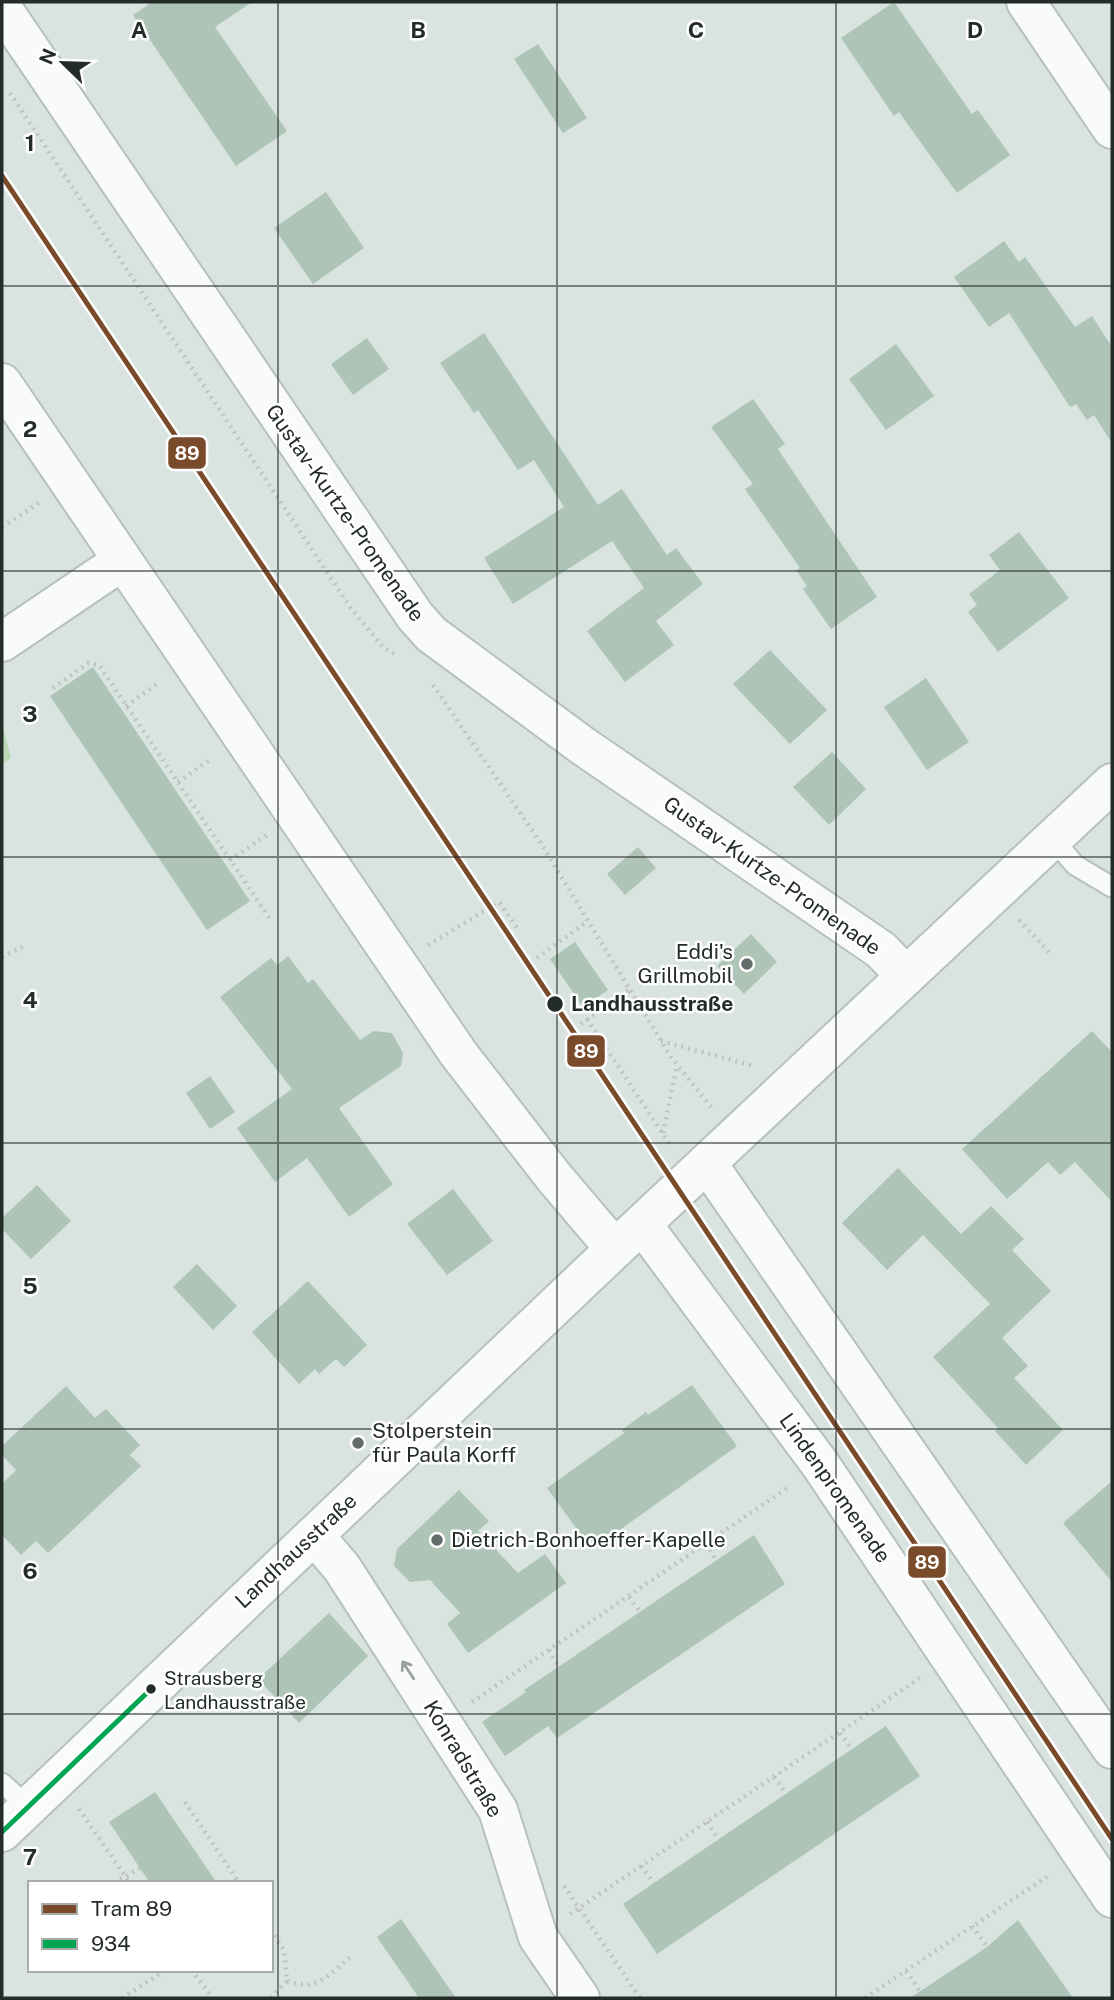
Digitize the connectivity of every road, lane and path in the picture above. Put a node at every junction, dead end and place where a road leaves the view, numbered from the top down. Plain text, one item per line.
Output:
1 (1026, 2) edge
2 (2, 8) edge
3 (1112, 129) edge
4 (2, 383) edge
5 (122, 561) junction
6 (2, 642) edge
7 (53, 688) dead end
8 (1112, 783) edge
9 (1052, 838) junction
10 (1112, 887) edge
11 (270, 919) dead end
12 (1018, 919) dead end
13 (588, 921) dead end
14 (517, 928) dead end
15 (24, 946) dead end
16 (1049, 952) dead end
17 (2, 957) edge
18 (537, 958) dead end
19 (397, 964) junction
20 (906, 976) junction
21 (629, 989) dead end
22 (587, 1020) junction
23 (581, 1024) dead end
24 (661, 1041) dead end
25 (677, 1065) dead end
26 (758, 1068) dead end
27 (662, 1134) junction
28 (673, 1149) dead end
29 (708, 1163) junction
30 (642, 1224) junction
31 (615, 1250) junction
32 (820, 1464) junction
33 (314, 1535) junction
34 (706, 1544) junction
35 (716, 1560) dead end
36 (629, 1597) junction
37 (640, 1612) dead end
38 (549, 1650) junction
39 (951, 1657) junction
40 (559, 1667) dead end
41 (442, 1722) junction
42 (840, 1733) junction
43 (852, 1749) dead end
44 (1112, 1749) edge
45 (774, 1777) junction
46 (786, 1793) dead end
47 (185, 1802) dead end
48 (76, 1805) dead end
49 (10, 1807) edge
50 (707, 1822) junction
51 (719, 1840) dead end
52 (1081, 1853) junction
53 (641, 1866) junction
54 (140, 1868) dead end
55 (125, 1876) junction
56 (117, 1881) edge
57 (129, 1881) edge
58 (238, 1881) edge
59 (654, 1884) dead end
60 (563, 1885) dead end
61 (1112, 1898) edge
62 (579, 1908) junction
63 (972, 1926) junction
64 (273, 1934) edge
65 (538, 1937) junction
66 (987, 1947) dead end
67 (352, 1956) dead end
68 (906, 1971) junction
69 (163, 1972) edge
70 (193, 1972) edge
71 (287, 1981) junction
72 (920, 1991) dead end
73 (122, 1998) edge
74 (214, 1998) edge
75 (271, 1998) edge
76 (580, 1998) edge
77 (640, 1998) edge
78 (865, 1998) edge

1 - 3 street
2 - 20 street, Gustav-Kurtze-Promenade
4 - 5 street
5 - 6 street
5 - 19 street
7 - 11 path
8 - 9 street, Landhausstraße
9 - 10 lane
9 - 20 street, Landhausstraße
12 - 16 path
13 - 18 path
14 - 19 path
15 - 17 path
19 - 31 street
20 - 29 street, Landhausstraße
21 - 22 path
22 - 23 path
22 - 27 path
24 - 26 path
25 - 27 path
27 - 28 path
29 - 30 street, Landhausstraße
29 - 44 street
30 - 31 street, Landhausstraße
30 - 32 street, Lindenpromenade
31 - 33 street, Landhausstraße
32 - 34 path
32 - 39 street, Lindenpromenade
41 -> 33 street, Konradstraße
33 - 49 street, Landhausstraße
34 - 35 path
34 - 36 path
36 - 37 path
36 - 38 path
38 - 40 path
38 - 41 path
39 - 42 path
39 - 52 street, Lindenpromenade
41 - 65 street, Konradstraße
42 - 43 path
42 - 45 path
45 - 46 path
45 - 50 path
47 - 58 path
48 - 55 path
50 - 51 path
50 - 53 path
52 - 61 street, Lindenpromenade
52 - 63 path
53 - 59 path
53 - 62 path
54 - 55 path
55 - 56 path
55 - 57 path
60 - 62 path
62 - 65 path
62 - 77 path
63 - 66 path
63 - 68 path
64 - 71 path
65 - 76 street, Konradstraße
67 - 71 path
68 - 72 path
68 - 78 path
69 - 73 path
70 - 74 path
71 - 75 path

